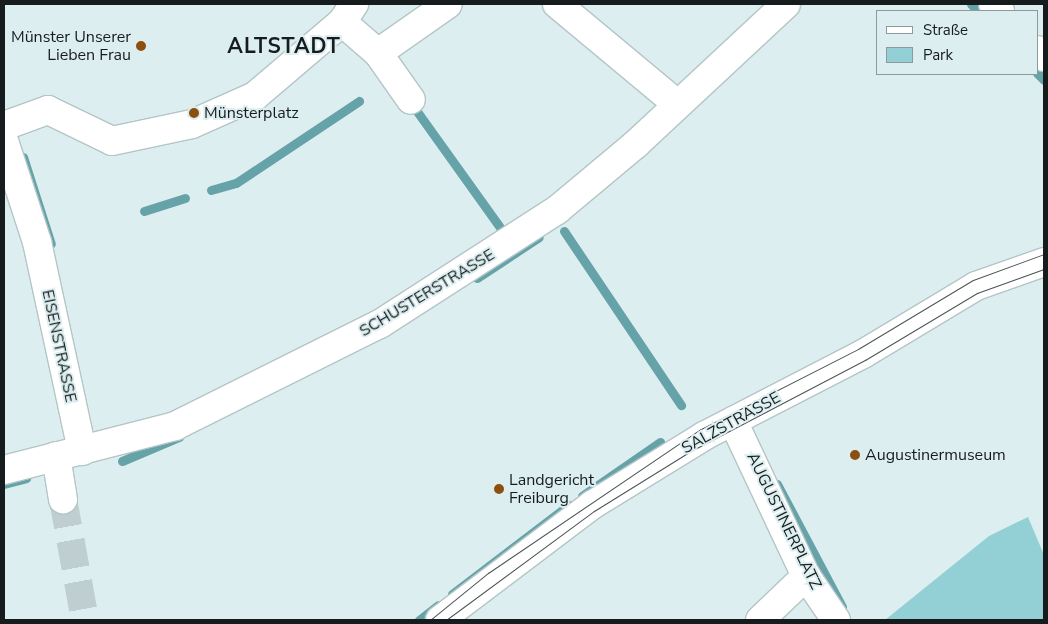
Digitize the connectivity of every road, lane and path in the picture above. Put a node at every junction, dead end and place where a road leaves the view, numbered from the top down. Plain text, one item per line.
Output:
1 (448, 4) edge
2 (557, 4) edge
3 (786, 4) edge
4 (348, 13) edge
5 (378, 53) junction
6 (411, 100) dead end
7 (677, 104) junction
8 (4, 126) edge
9 (4, 141) edge
10 (1044, 262) edge
11 (739, 429) junction
12 (82, 451) junction
13 (56, 456) junction
14 (4, 470) edge
15 (63, 499) tunnel mouth
16 (806, 576) junction
17 (440, 620) edge
18 (760, 620) edge
19 (836, 620) edge

1 - 5 street
2 - 7 street
3 - 7 street, SCHUSTERSTRASSE
4 - 5 street
4 - 8 street
5 - 6 street
7 - 12 street, SCHUSTERSTRASSE
9 - 12 street, EISENSTRASSE
10 - 11 street, SALZSTRASSE
11 - 16 street, AUGUSTINERPLATZ
11 - 17 street, SALZSTRASSE
12 - 13 street, SCHUSTERSTRASSE
13 - 14 street, SCHUSTERSTRASSE
13 - 15 street
16 - 18 street
16 - 19 street, AUGUSTINERPLATZ

